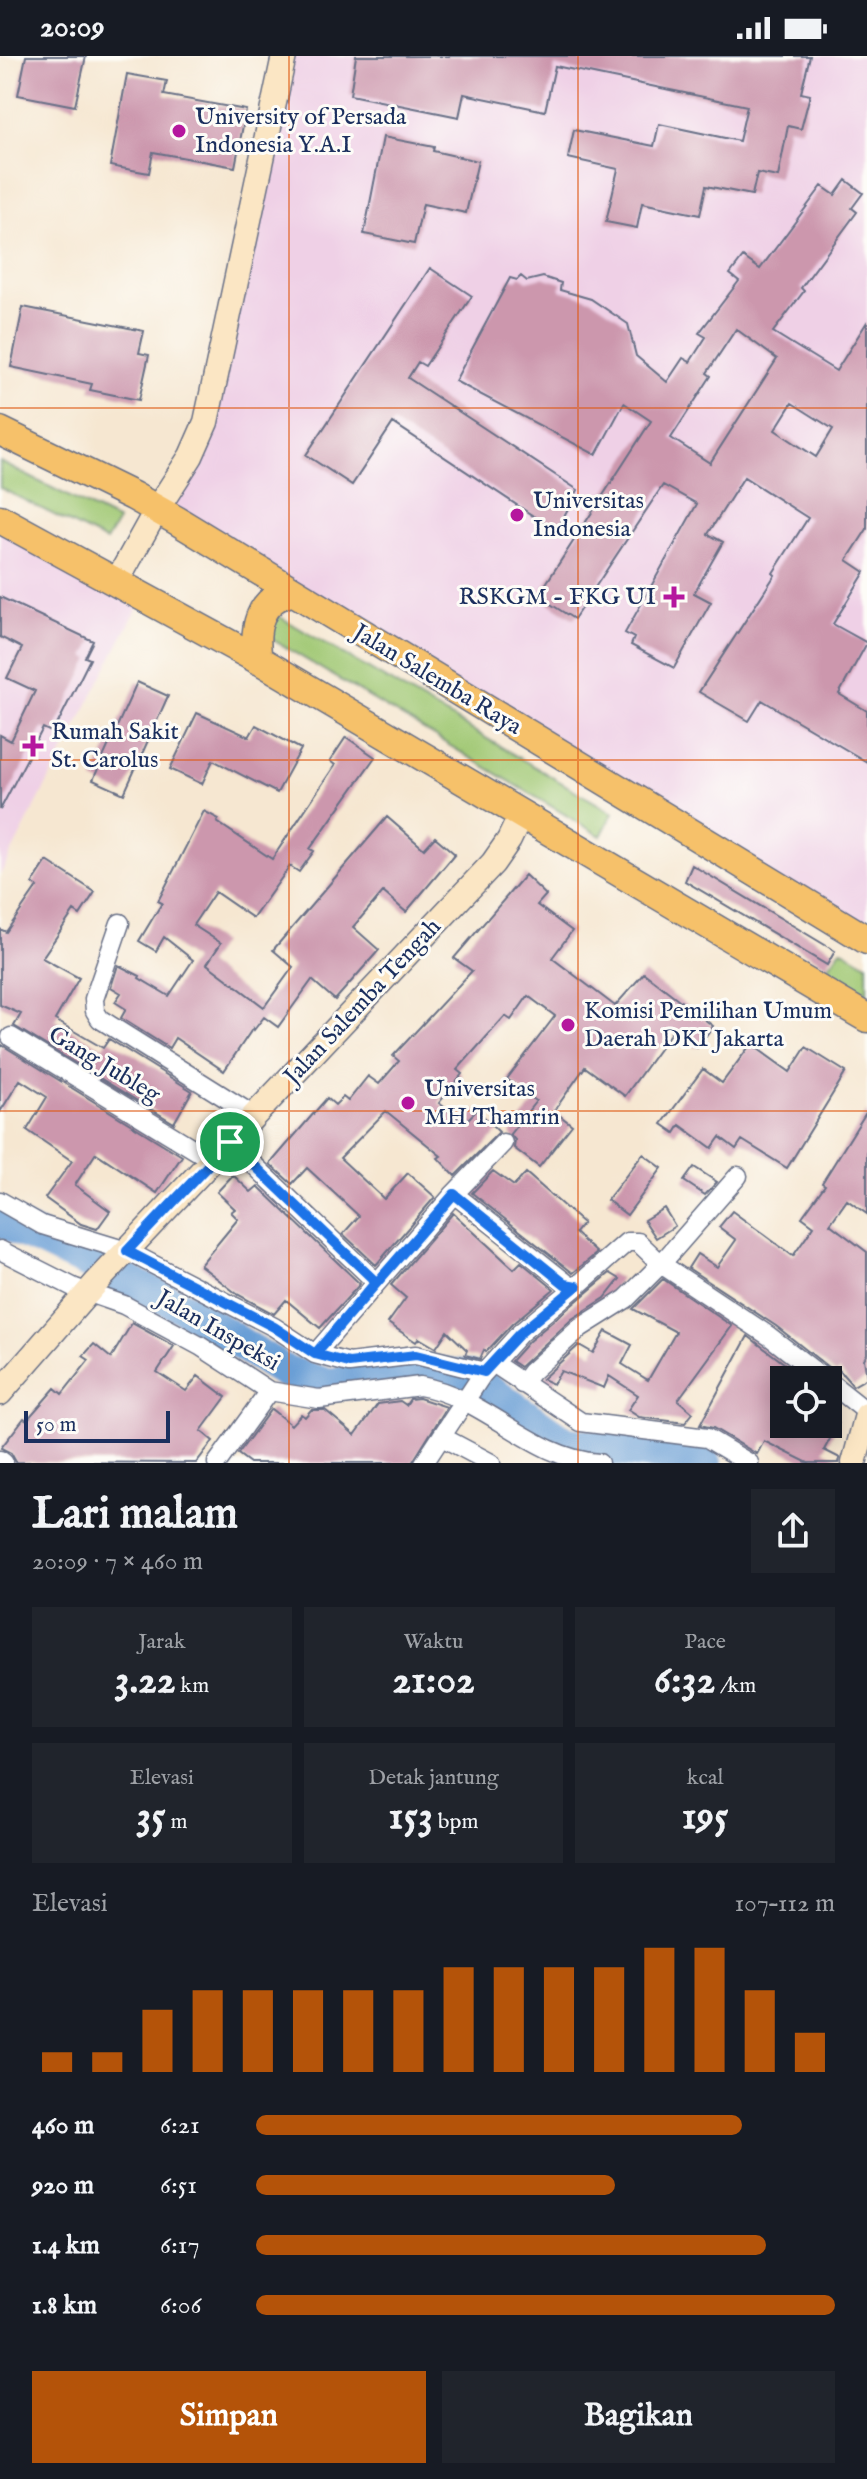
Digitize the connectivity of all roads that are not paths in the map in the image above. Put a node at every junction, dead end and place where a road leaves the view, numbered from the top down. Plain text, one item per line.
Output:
1 (284, 56) edge
2 (0, 431) edge
3 (157, 509) junction
4 (0, 519) edge
5 (117, 581) junction
6 (293, 592) junction
7 (258, 660) junction
8 (521, 815) junction
9 (120, 923) dead end
10 (867, 940) edge
11 (867, 1018) edge
12 (11, 1037) dead end
13 (256, 1117) junction
14 (230, 1142) junction
15 (503, 1143) dead end
16 (212, 1160) junction
17 (738, 1176) dead end
18 (454, 1194) junction
19 (0, 1201) edge
20 (0, 1250) edge
21 (124, 1253) junction
22 (661, 1264) junction
23 (376, 1282) junction
24 (577, 1286) junction
25 (92, 1288) junction
26 (315, 1354) junction
27 (808, 1366) edge
28 (487, 1370) junction
29 (522, 1384) junction
30 (269, 1391) junction
31 (0, 1393) edge
32 (842, 1393) edge
33 (464, 1399) junction
34 (867, 1414) edge
35 (442, 1437) junction
36 (217, 1463) edge
37 (424, 1463) edge
38 (491, 1463) edge
39 (599, 1463) edge
40 (749, 1463) edge
41 (854, 1463) edge

1 - 3 main road
2 - 3 main road, Jalan Salemba Raya
3 - 5 main road
3 - 6 main road, Jalan Salemba Raya
4 - 5 main road
5 - 7 main road
6 - 7 main road
6 - 10 main road, Jalan Salemba Raya
7 - 8 main road
8 - 11 main road
8 - 13 main road, Jalan Salemba Tengah
9 - 13 street
12 - 16 street, Gang Jubleg
13 - 14 main road, Jalan Salemba Tengah
14 - 16 main road, Jalan Salemba Tengah
14 - 23 street
15 - 18 street
16 - 21 main road, Jalan Salemba Tengah
17 - 22 street
18 - 23 street
18 - 24 street
19 - 21 street, Jalan Inspeksi
20 - 25 street, Jalan Inspeksi
21 - 25 main road, Jalan Salemba Tengah
21 - 26 street, Jalan Inspeksi
22 - 24 street
22 - 27 street
22 - 29 street
23 - 26 street
24 - 28 street
25 - 30 street, Jalan Inspeksi
25 - 31 main road, Jalan Salemba Tengah
26 - 28 street, Jalan Inspeksi
28 - 29 street, Jalan Inspeksi
28 - 33 street
29 - 40 street, Jalan Inspeksi
30 - 33 street, Jalan Inspeksi
30 - 36 street
32 - 34 street
33 - 35 street
33 - 39 street, Jalan Inspeksi
34 - 41 main road
35 - 37 street
35 - 38 street

